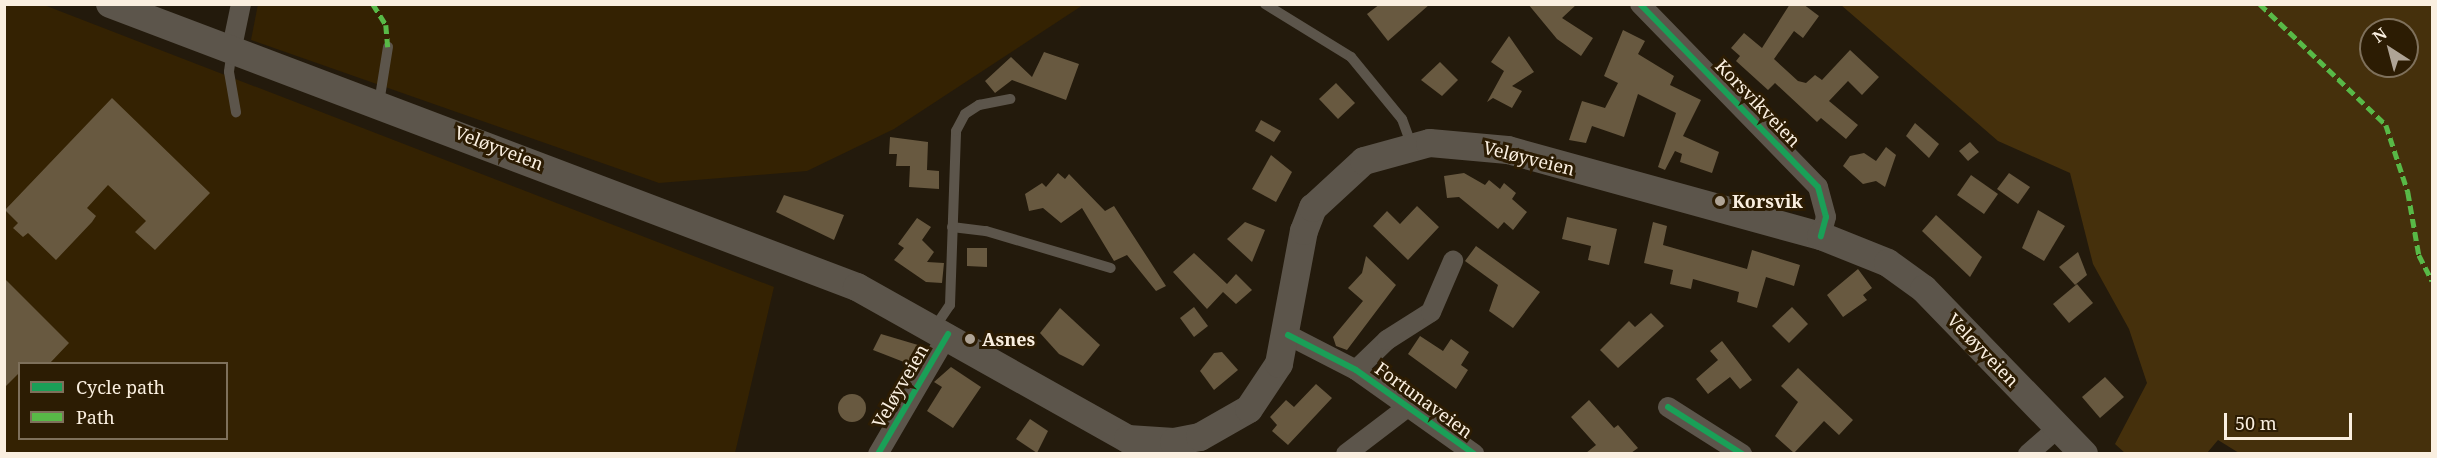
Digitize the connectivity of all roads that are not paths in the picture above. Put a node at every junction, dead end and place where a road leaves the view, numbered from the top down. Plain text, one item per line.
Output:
1 (110, 4) edge
2 (241, 4) edge
3 (1265, 4) edge
4 (1640, 4) edge
5 (232, 47) junction
6 (388, 47) dead end
7 (1010, 99) dead end
8 (379, 103) junction
9 (236, 112) dead end
10 (1411, 144) junction
11 (952, 227) junction
12 (1821, 236) junction
13 (1453, 261) dead end
14 (1112, 268) dead end
15 (942, 330) junction
16 (1288, 335) junction
17 (1356, 370) junction
18 (1668, 408) dead end
19 (1405, 409) junction
20 (2059, 427) junction
21 (1129, 446) edge
22 (878, 453) edge
23 (1346, 453) edge
24 (1471, 453) edge
25 (1742, 453) edge
26 (2028, 453) edge
27 (2084, 453) edge

1 - 5 main road, Veløyveien
2 - 5 street
3 - 10 lane
4 - 12 street, Korsvikveien
5 - 8 main road, Veløyveien
5 - 9 lane
6 - 8 lane
7 - 11 lane
8 - 15 main road, Veløyveien
10 - 12 main road, Veløyveien
10 - 16 main road, Veløyveien
11 - 14 lane
11 - 15 lane
12 - 20 main road, Veløyveien
13 - 17 street, Fortunaveien
15 - 21 main road, Veløyveien
15 - 22 street, Veløyveien
16 - 17 street
16 - 21 main road, Veløyveien
17 - 19 street, Fortunaveien
18 - 25 street
19 - 23 street, Fortunaveien
19 - 24 street, Fortunaveien
20 - 26 street
20 - 27 main road, Veløyveien

